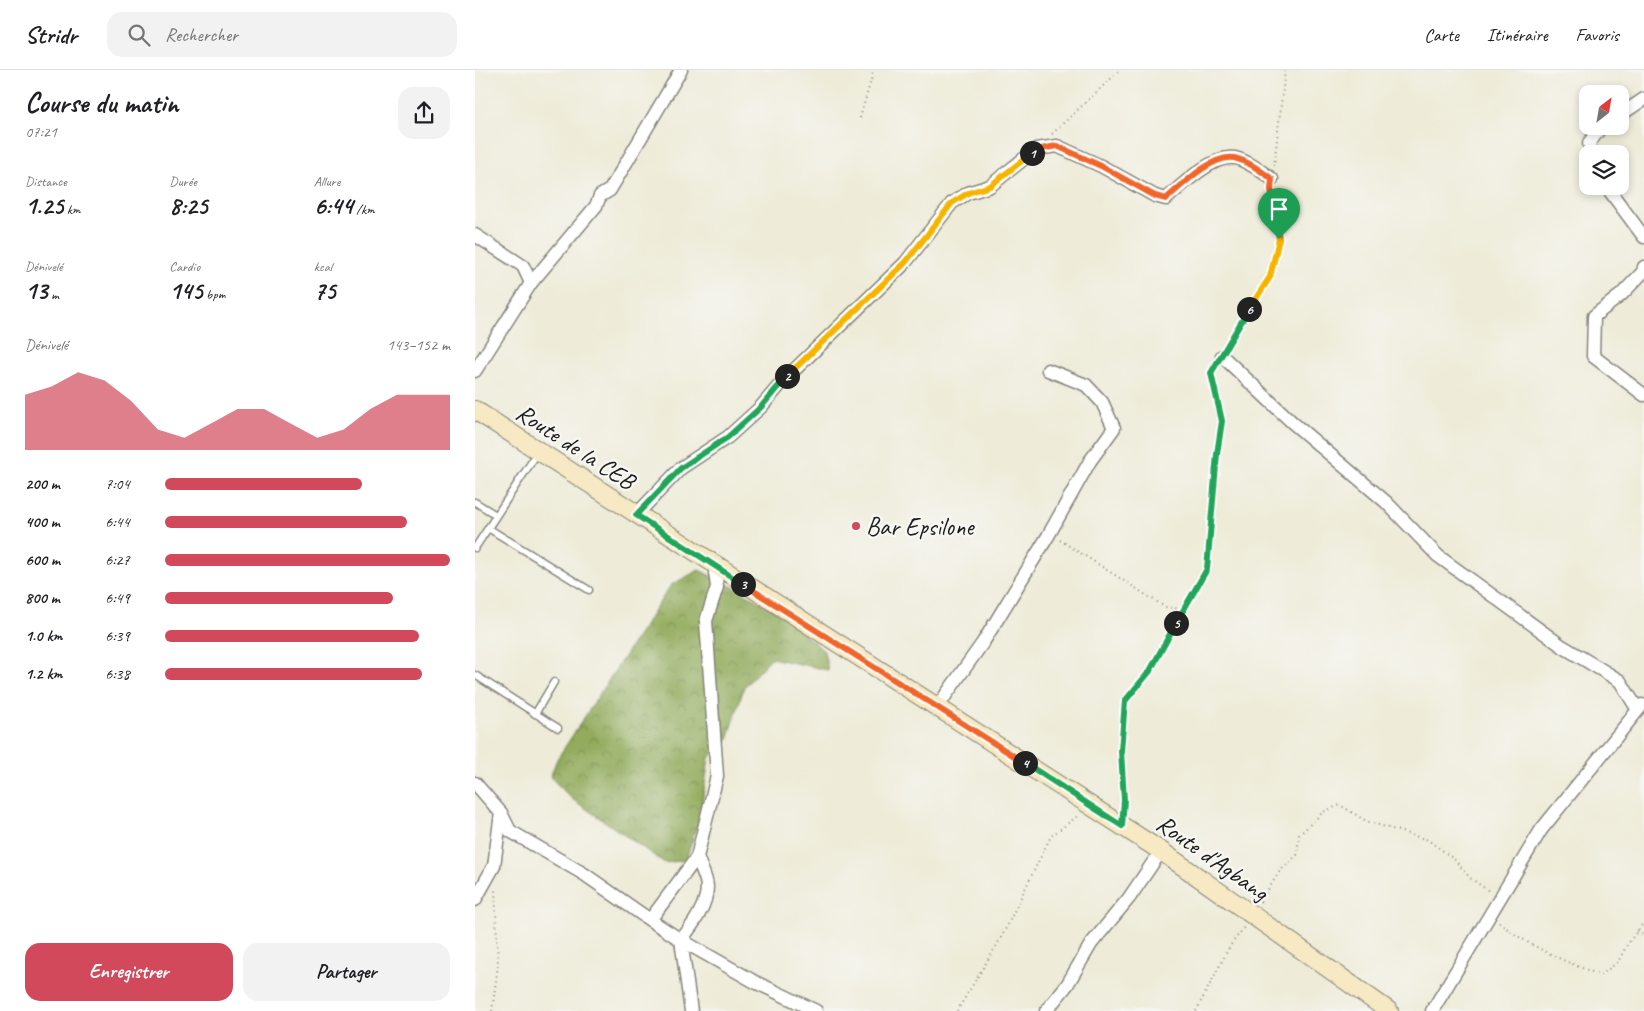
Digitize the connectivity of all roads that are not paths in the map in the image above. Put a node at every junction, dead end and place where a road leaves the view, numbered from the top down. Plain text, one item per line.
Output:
1 (681, 70) edge
2 (1644, 99) edge
3 (1629, 109) edge
4 (1272, 179) road end
5 (1613, 195) edge
6 (475, 235) edge
7 (1644, 237) edge
8 (1644, 267) edge
9 (531, 283) junction
10 (1222, 356) road end
11 (1048, 370) dead end
12 (475, 371) edge
13 (1644, 396) edge
14 (477, 415) edge
15 (538, 452) junction
16 (475, 502) edge
17 (636, 515) junction
18 (497, 516) junction
19 (488, 528) junction
20 (475, 548) edge
21 (714, 565) junction
22 (589, 590) dead end
23 (853, 653) joint
24 (475, 675) edge
25 (554, 682) dead end
26 (938, 706) junction
27 (1641, 706) edge
28 (535, 714) junction
29 (558, 728) dead end
30 (475, 783) edge
31 (501, 813) junction
32 (1161, 851) junction
33 (697, 857) junction
34 (475, 900) edge
35 (650, 920) junction
36 (681, 940) junction
37 (691, 1011) edge
38 (816, 1011) edge
39 (1045, 1011) edge
40 (1389, 1011) edge
41 (1432, 1011) edge

1 - 9 street
2 - 3 street
4 - 17 street
5 - 7 street
6 - 9 street
8 - 13 street
9 - 12 street
10 - 27 street
11 - 26 street
14 - 15 main road, Route de la CEB
15 - 17 main road, Route de la CEB
15 - 18 lane
16 - 18 lane
17 - 21 main road, Route de la CEB
18 - 19 lane
19 - 20 lane
19 - 22 lane
21 - 23 main road, Route de la CEB
21 - 33 street
23 - 26 main road, Route d'Agbang
24 - 28 lane
25 - 28 lane
26 - 32 main road, Route d'Agbang
27 - 41 street
28 - 29 lane
30 - 31 street
31 - 34 street
31 - 35 street
32 - 39 street
32 - 40 main road, Route d'Agbang
33 - 35 street
33 - 36 street
35 - 36 street
36 - 37 street
36 - 38 street

